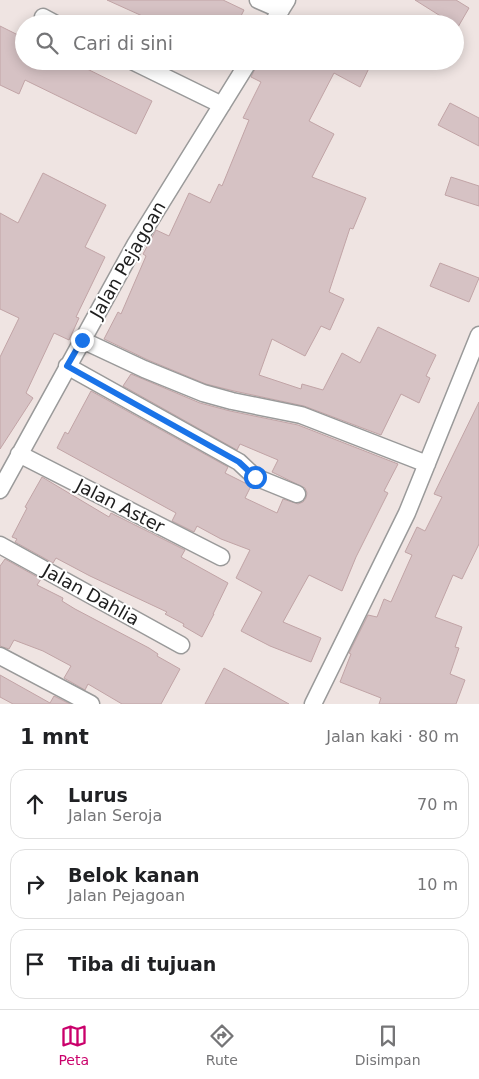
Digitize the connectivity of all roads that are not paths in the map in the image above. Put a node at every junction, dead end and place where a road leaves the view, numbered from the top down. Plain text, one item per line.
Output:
1 (258, 0) edge
2 (284, 5) edge
3 (150, 70) edge
4 (243, 70) edge
5 (222, 105) junction
6 (479, 335) edge
7 (82, 340) junction
8 (67, 366) junction
9 (19, 454) junction
10 (427, 464) junction
11 (0, 490) edge
12 (297, 494) dead end
13 (0, 545) edge
14 (221, 557) dead end
15 (181, 645) dead end
16 (0, 656) edge
17 (89, 704) edge
18 (313, 704) edge

1 - 2 street
3 - 5 street
4 - 5 street, Jalan Pejagoan
5 - 7 street, Jalan Pejagoan
6 - 10 street
7 - 8 street, Jalan Pejagoan
7 - 10 street
8 - 9 street, Jalan Pejagoan
8 - 12 street
9 - 11 street, Jalan Pejagoan
9 - 14 street, Jalan Aster
10 - 18 street
13 - 15 street, Jalan Dahlia
16 - 17 street

